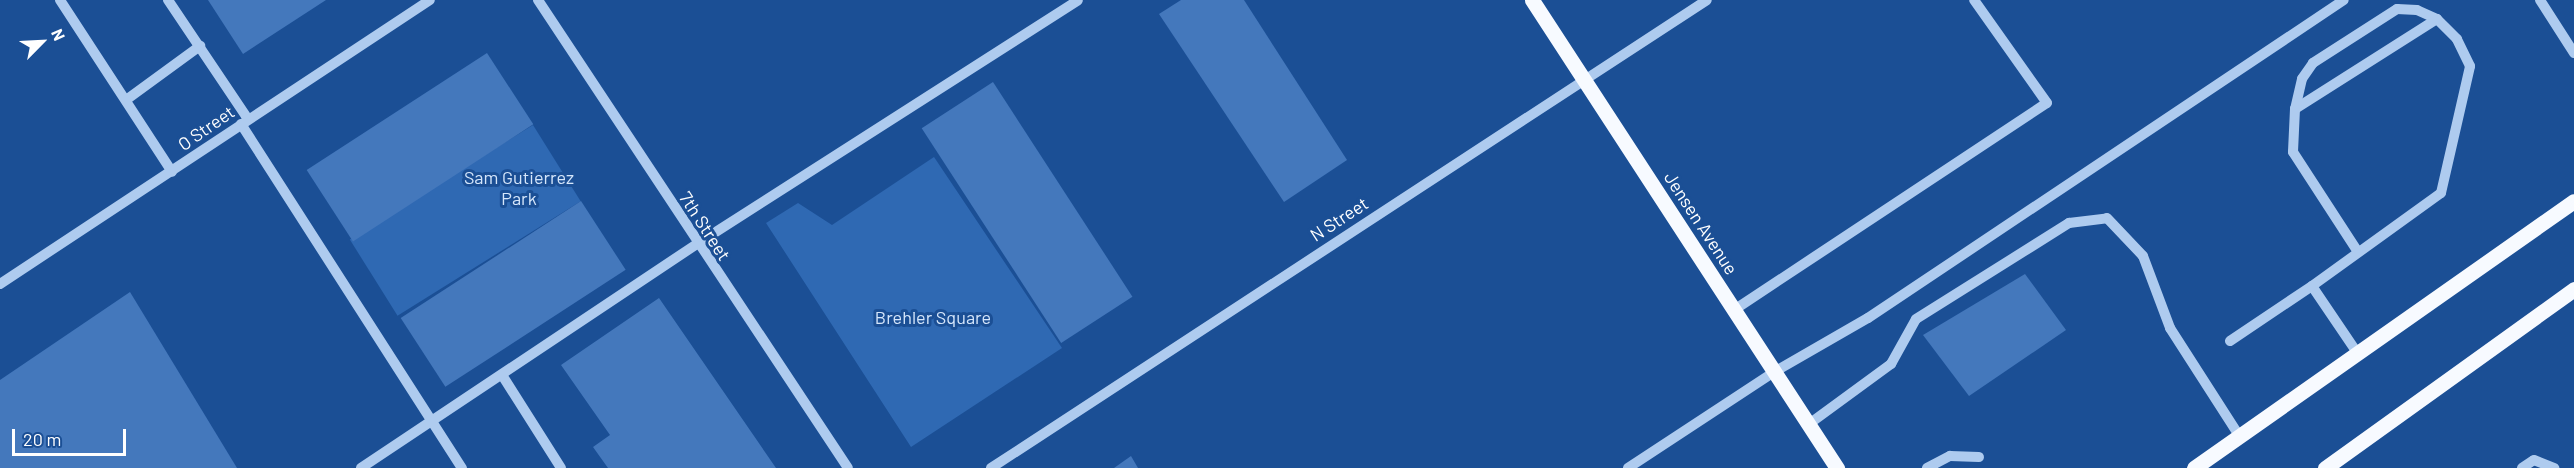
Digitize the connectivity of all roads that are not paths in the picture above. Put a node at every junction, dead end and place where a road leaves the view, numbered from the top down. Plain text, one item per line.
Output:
1 (60, 0) edge
2 (168, 0) edge
3 (430, 0) edge
4 (538, 0) edge
5 (1078, 0) edge
6 (1532, 0) edge
7 (1707, 0) edge
8 (1974, 0) edge
9 (2344, 0) edge
10 (2540, 0) edge
11 (2437, 19) junction
12 (200, 46) junction
13 (2574, 53) edge
14 (1584, 78) junction
15 (126, 100) junction
16 (2295, 109) junction
17 (244, 122) junction
18 (172, 172) junction
19 (2574, 201) edge
20 (697, 244) junction
21 (2358, 252) junction
22 (0, 284) edge
23 (2312, 286) junction
24 (2574, 289) edge
25 (1734, 310) junction
26 (2230, 341) dead end
27 (2358, 354) junction
28 (1774, 372) junction
29 (502, 375) junction
30 (432, 422) junction
31 (1809, 424) junction
32 (2240, 437) junction
33 (1979, 457) dead end
34 (361, 468) edge
35 (462, 468) edge
36 (561, 468) edge
37 (848, 468) edge
38 (991, 468) edge
39 (1628, 468) edge
40 (1838, 468) edge
41 (1927, 468) edge
42 (2194, 468) edge
43 (2325, 468) edge
44 (2522, 468) edge
45 (2554, 468) edge

1 - 15 street
2 - 12 street
3 - 17 street, O Street
4 - 20 street, 7th Street
5 - 20 street
6 - 14 main road, Jensen Avenue
7 - 14 street, N Street
8 - 25 street
9 - 28 street
10 - 13 street
11 - 16 street
11 - 16 street
11 - 21 street
12 - 15 street
12 - 17 street
14 - 25 main road, Jensen Avenue
14 - 38 street, N Street
15 - 18 street
16 - 21 street
17 - 18 street, O Street
17 - 30 street
18 - 22 street, O Street
19 - 27 main road
20 - 29 street
20 - 37 street, 7th Street
21 - 23 street
23 - 26 street
23 - 27 street
24 - 43 main road
25 - 28 main road, Jensen Avenue
27 - 32 main road
28 - 31 main road, Jensen Avenue
28 - 39 street
29 - 30 street
29 - 36 street
30 - 34 street
30 - 35 street
31 - 32 street
31 - 40 main road, Jensen Avenue
32 - 42 main road
33 - 41 street
44 - 45 street

